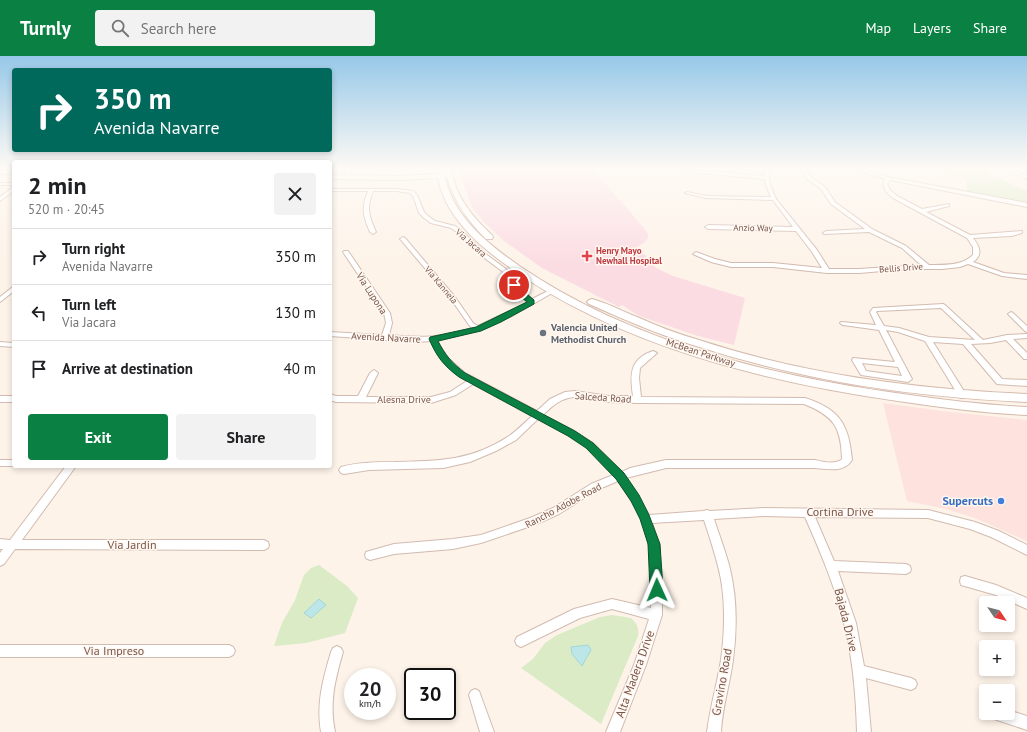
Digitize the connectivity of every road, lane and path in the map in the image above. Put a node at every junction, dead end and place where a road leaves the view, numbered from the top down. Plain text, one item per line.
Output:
1 (366, 201) edge
2 (417, 201) edge
3 (449, 201) edge
4 (459, 201) edge
5 (775, 201) edge
6 (831, 201) edge
7 (902, 201) edge
8 (1004, 201) edge
9 (947, 205) dead end
10 (1027, 205) edge
11 (922, 211) junction
12 (708, 227) dead end
13 (797, 229) junction
14 (870, 230) junction
15 (373, 232) dead end
16 (1020, 232) dead end
17 (826, 233) dead end
18 (969, 237) junction
19 (403, 239) dead end
20 (346, 252) dead end
21 (696, 254) dead end
22 (968, 262) junction
23 (926, 266) junction
24 (827, 271) junction
25 (1027, 276) edge
26 (12, 290) edge
27 (552, 291) junction
28 (0, 300) edge
29 (532, 302) junction
30 (1011, 314) dead end
31 (842, 323) dead end
32 (882, 328) junction
33 (478, 329) junction
34 (1027, 330) edge
35 (332, 334) edge
36 (1027, 336) edge
37 (385, 337) junction
38 (1007, 337) junction
39 (433, 339) junction
40 (928, 339) junction
41 (964, 341) junction
42 (981, 342) junction
43 (0, 344) edge
44 (12, 345) edge
45 (653, 353) dead end
46 (1027, 357) edge
47 (901, 365) junction
48 (374, 373) dead end
49 (472, 381) junction
50 (1027, 383) edge
51 (963, 396) junction
52 (12, 398) edge
53 (332, 398) edge
54 (1027, 398) edge
55 (0, 399) edge
56 (361, 399) junction
57 (638, 400) junction
58 (1027, 411) edge
59 (538, 415) junction
60 (844, 433) joint
61 (0, 463) edge
62 (12, 463) edge
63 (70, 468) edge
64 (344, 470) dead end
65 (620, 476) junction
66 (808, 512) junction
67 (708, 514) junction
68 (646, 519) junction
69 (0, 544) edge
70 (13, 544) junction
71 (264, 545) dead end
72 (1027, 550) edge
73 (370, 556) dead end
74 (0, 561) edge
75 (831, 566) junction
76 (906, 569) dead end
77 (965, 580) dead end
78 (1027, 604) edge
79 (656, 615) junction
80 (521, 641) dead end
81 (0, 651) edge
82 (229, 651) dead end
83 (337, 652) dead end
84 (858, 670) junction
85 (911, 684) dead end
86 (475, 695) dead end
87 (1015, 719) edge
88 (1027, 723) edge
89 (328, 732) edge
90 (487, 732) edge
91 (613, 732) edge
92 (714, 732) edge
93 (864, 732) edge

1 - 15 street
2 - 29 street, Via Jacara
3 - 27 main road, McBean Parkway
4 - 51 main road, McBean Parkway
5 - 13 street
6 - 14 street
7 - 11 street
8 - 10 street
9 - 11 street
11 - 18 street
12 - 13 street, Anzio Way
13 - 24 street
14 - 17 street
14 - 23 street
16 - 18 street
18 - 22 street
19 - 33 street, Via Kannela
20 - 37 street, Via Lupona
21 - 24 street, Bellis Drive
22 - 23 street, Bellis Drive
22 - 25 street
23 - 24 street, Bellis Drive
26 - 28 street
27 - 29 street, Avenida Navarre
27 - 58 main road, McBean Parkway
29 - 33 street, Avenida Navarre
30 - 34 street
31 - 32 street
32 - 40 street
32 - 42 street
32 - 47 street
33 - 39 street, Avenida Navarre
35 - 37 street, Avenida Navarre
36 - 38 street
37 - 39 street, Avenida Navarre
38 - 42 street
38 - 46 street
39 - 49 street, Alta Madera Drive
40 - 41 street
40 - 51 street
41 - 42 street
41 - 50 street
43 - 44 street
45 - 57 street
47 - 47 street
48 - 56 street
49 - 56 street, Alesna Drive
49 - 59 street, Alta Madera Drive
51 - 54 main road, McBean Parkway
52 - 55 street
53 - 56 street, Alesna Drive
57 - 59 street, Salceda Road
57 - 60 street, Salceda Road
59 - 64 street, Salceda Road
59 - 65 street, Alta Madera Drive
60 - 65 street, Rancho Adobe Road
61 - 62 street
63 - 70 street
65 - 68 street, Alta Madera Drive
65 - 73 street, Rancho Adobe Road
66 - 67 street, Cortina Drive
66 - 72 street, Cortina Drive
66 - 75 street, Bajada Drive
67 - 68 street, Cortina Drive
67 - 92 street, Gravino Road
68 - 79 street, Alta Madera Drive
69 - 70 street, Via Jardin
70 - 71 street, Via Jardin
70 - 74 street
75 - 76 street
75 - 84 street, Bajada Drive
77 - 78 street
79 - 80 street
79 - 91 street, Alta Madera Drive
81 - 82 street, Via Impreso
83 - 89 street
84 - 85 street
84 - 93 street, Bajada Drive
86 - 90 street
87 - 88 street

